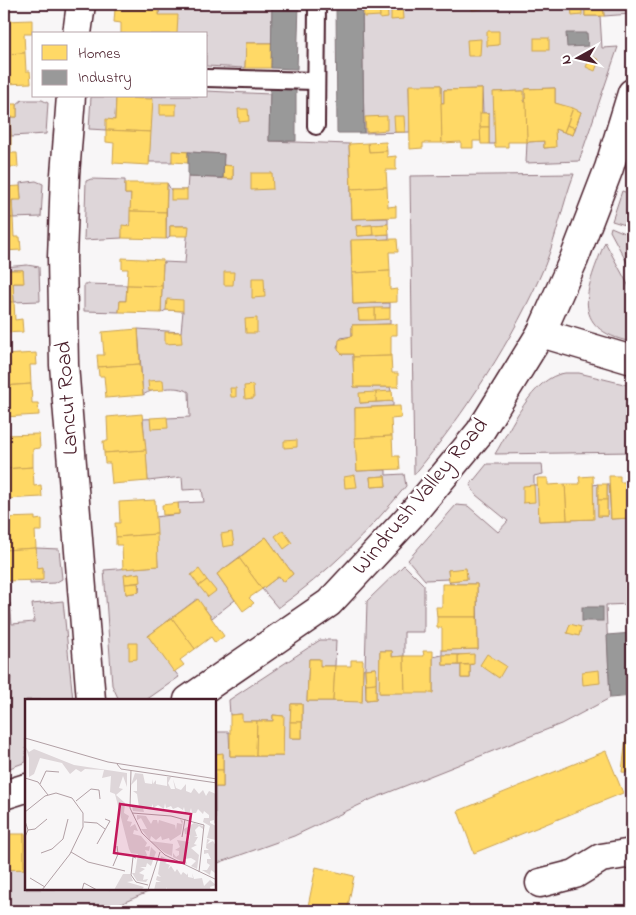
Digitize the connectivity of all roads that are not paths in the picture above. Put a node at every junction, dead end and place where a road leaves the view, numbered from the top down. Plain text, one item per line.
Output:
1 (81, 4) edge
2 (317, 4) edge
3 (78, 32) edge
4 (208, 78) edge
5 (316, 81) junction
6 (632, 93) edge
7 (71, 98) edge
8 (316, 126) dead end
9 (541, 333) junction
10 (632, 360) edge
11 (91, 699) edge
12 (189, 699) edge
13 (25, 788) edge
14 (4, 795) edge
15 (632, 853) edge
16 (540, 884) dead end

1 - 3 street
2 - 5 lane
4 - 5 lane
5 - 8 lane
6 - 9 street, Windrush Valley Road
7 - 11 street, Lancut Road
9 - 10 street
9 - 12 street, Windrush Valley Road
13 - 14 street
15 - 16 street

